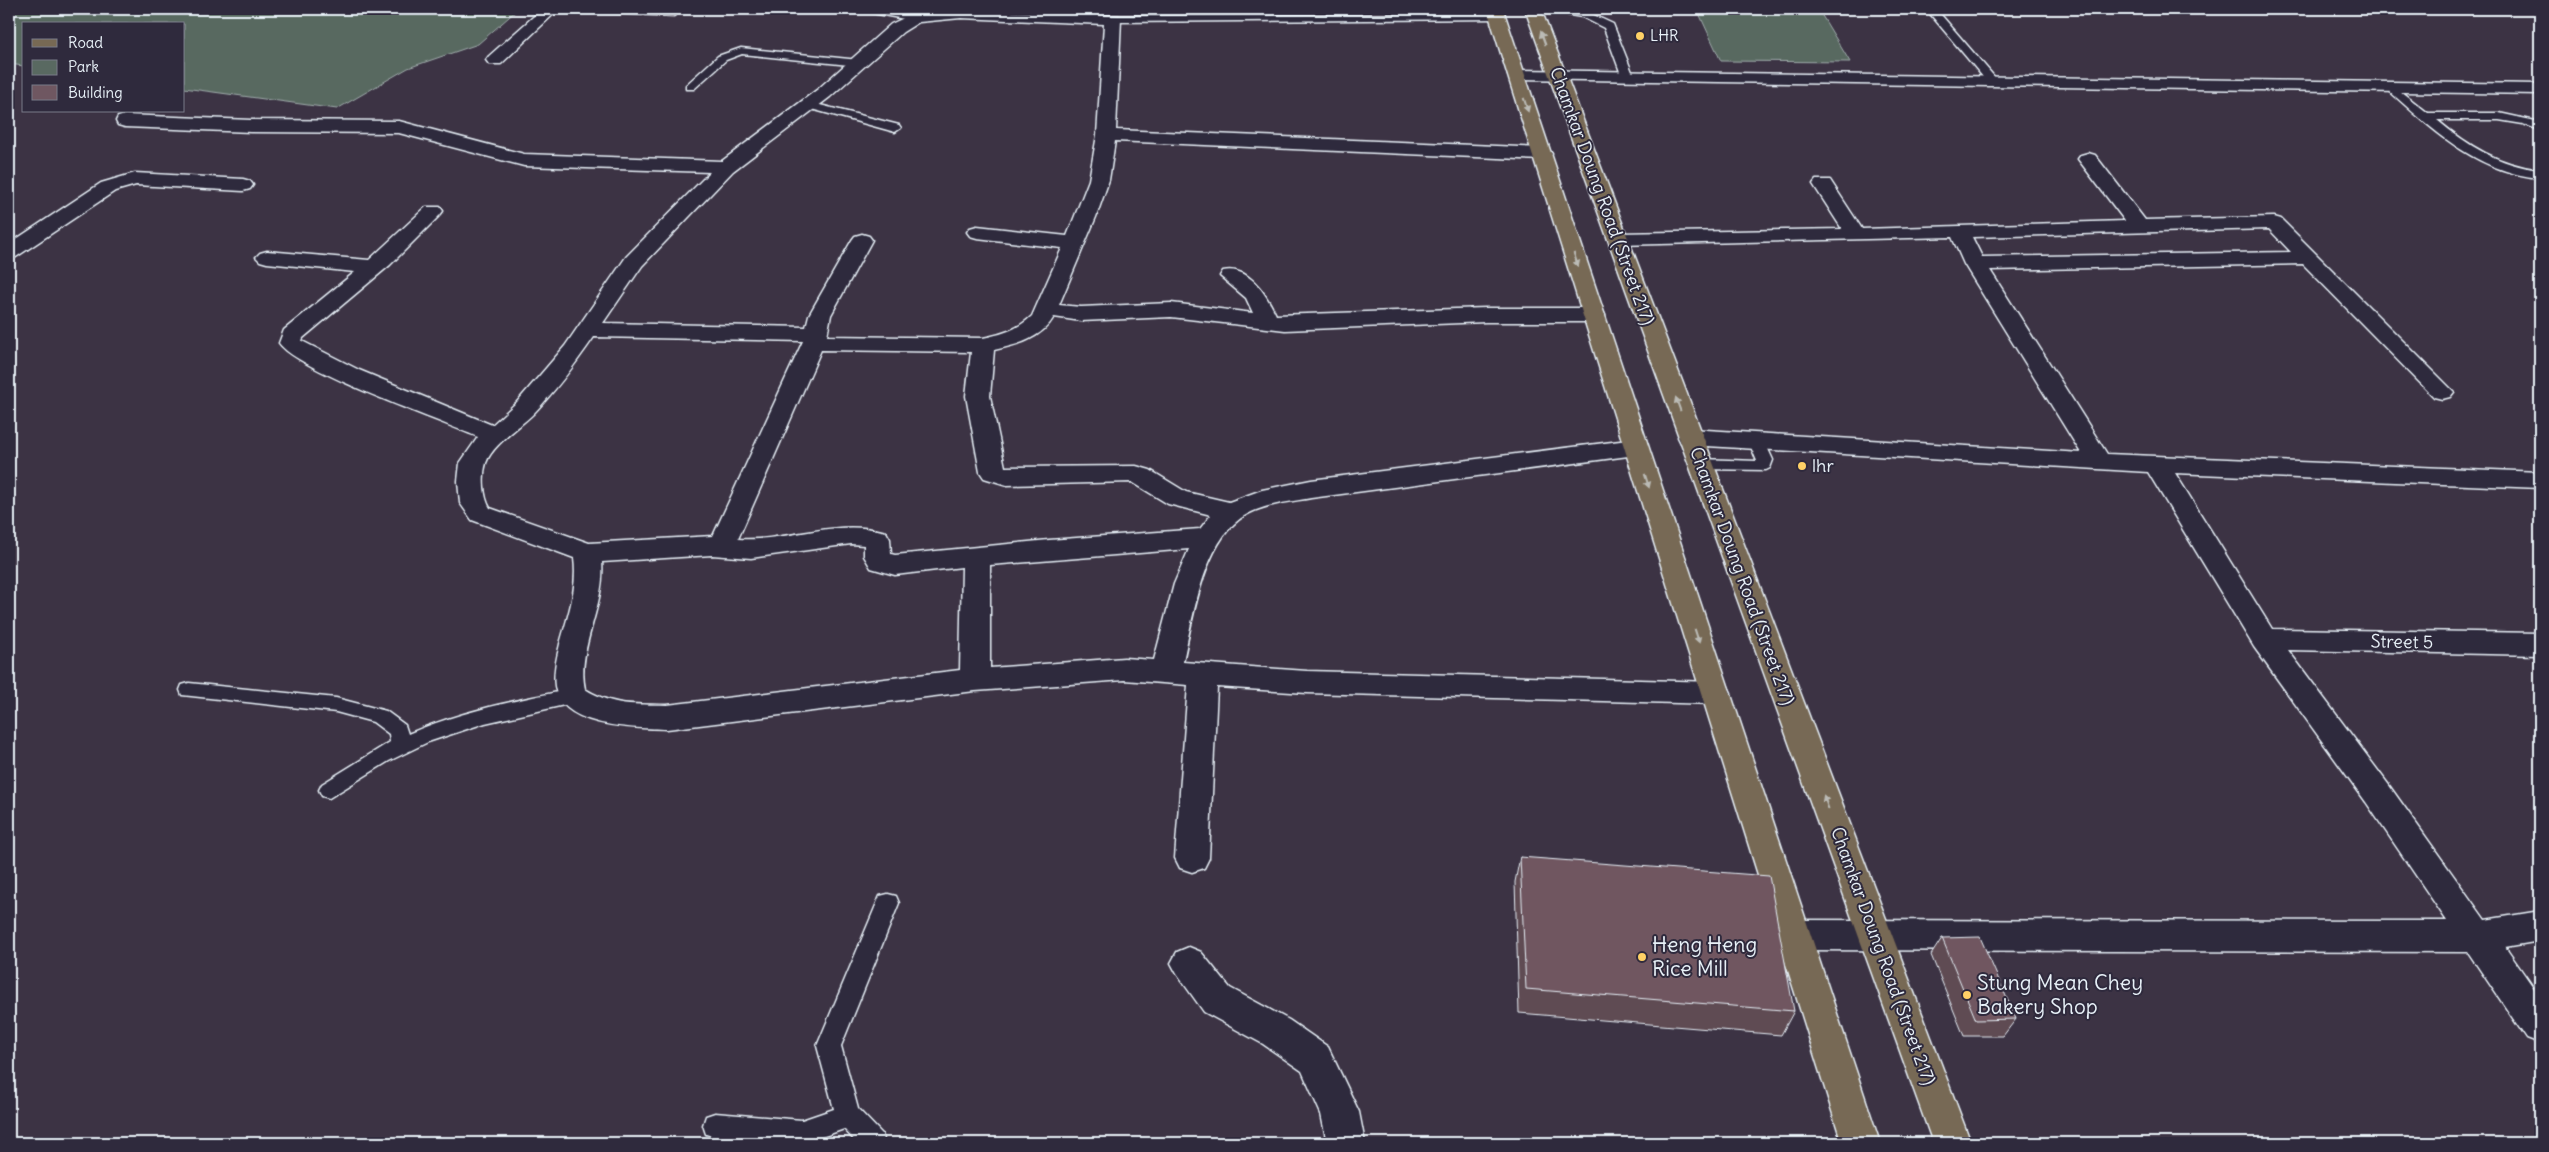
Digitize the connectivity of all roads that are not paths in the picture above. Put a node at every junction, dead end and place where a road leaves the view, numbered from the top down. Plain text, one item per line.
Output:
1 (551, 9) edge
2 (867, 9) edge
3 (1533, 9) edge
4 (1551, 9) edge
5 (1931, 9) edge
6 (985, 11) edge
7 (1039, 12) edge
8 (1497, 13) edge
9 (1195, 14) edge
10 (914, 18) junction
11 (1113, 19) junction
12 (495, 60) dead end
13 (859, 63) junction
14 (1517, 76) junction
15 (1558, 76) junction
16 (1628, 77) junction
17 (1992, 82) junction
18 (690, 87) dead end
19 (2391, 87) junction
20 (2540, 89) edge
21 (808, 105) junction
22 (2425, 116) junction
23 (125, 121) dead end
24 (2540, 126) edge
25 (895, 128) dead end
26 (1106, 135) junction
27 (1542, 154) junction
28 (2088, 159) dead end
29 (726, 167) junction
30 (2540, 174) edge
31 (1823, 184) dead end
32 (243, 185) dead end
33 (433, 211) dead end
34 (2140, 226) junction
35 (1959, 231) junction
36 (977, 232) dead end
37 (1856, 235) junction
38 (1618, 239) junction
39 (862, 240) dead end
40 (1075, 244) junction
41 (9, 254) edge
42 (267, 257) dead end
43 (2308, 258) junction
44 (1976, 264) junction
45 (373, 267) junction
46 (1231, 276) dead end
47 (1047, 310) junction
48 (1594, 315) junction
49 (1268, 322) junction
50 (587, 330) junction
51 (815, 339) junction
52 (983, 345) junction
53 (2442, 392) dead end
54 (494, 434) junction
55 (1690, 437) junction
56 (1756, 440) junction
57 (1636, 448) junction
58 (2099, 462) junction
59 (1700, 464) junction
60 (2156, 464) junction
61 (2540, 480) edge
62 (1232, 511) junction
63 (1206, 538) junction
64 (717, 546) junction
65 (587, 553) junction
66 (976, 557) junction
67 (2264, 639) junction
68 (2540, 644) edge
69 (1166, 672) junction
70 (1202, 674) junction
71 (975, 680) junction
72 (189, 690) dead end
73 (1716, 693) junction
74 (573, 696) junction
75 (400, 746) junction
76 (329, 790) dead end
77 (1192, 858) dead end
78 (888, 903) dead end
79 (2540, 926) edge
80 (1794, 935) junction
81 (1875, 936) junction
82 (2476, 937) junction
83 (1189, 963) dead end
84 (2540, 1028) edge
85 (848, 1116) junction
86 (715, 1125) dead end
87 (872, 1143) edge
88 (1346, 1143) edge
89 (1861, 1143) edge
90 (1952, 1143) edge

1 - 12 street
2 - 10 lane
15 -> 3 main road, Chamkar Doung Road (Street 217)
4 - 16 lane
5 - 17 lane
6 - 7 street
6 - 10 street
7 - 11 street
8 - 9 lane
8 - 14 main road
9 - 11 lane
10 - 13 street
11 - 26 street
13 - 18 lane
13 - 21 street
14 - 15 street
14 -> 27 main road
15 - 16 street
15 - 38 main road, Chamkar Doung Road (Street 217)
16 - 17 street
17 - 19 street
19 - 20 street
19 - 22 lane
21 - 25 lane
21 - 29 street
22 - 24 lane
22 - 30 lane
23 - 29 street
26 - 27 street
26 - 40 street
27 -> 48 main road
28 - 34 street
29 - 50 street
31 - 37 street
32 - 41 street
33 - 45 street
34 - 35 street
34 - 43 street
35 - 37 street
35 - 44 street
36 - 40 street
37 - 38 street
55 -> 38 main road, Chamkar Doung Road (Street 217)
39 - 51 street
40 - 47 street
42 - 45 street
43 - 44 street
43 - 53 street
44 - 58 street
45 - 54 street
46 - 49 street
47 - 49 street
47 - 52 street
48 - 49 street
48 - 57 main road
50 - 51 street
50 - 54 street
51 - 52 street
51 - 64 street
52 - 62 street
54 - 65 street
55 - 56 street
55 - 59 main road, Chamkar Doung Road (Street 217)
56 - 58 street
56 - 59 lane
57 - 62 street
57 -> 73 main road
58 - 60 street
81 -> 59 main road, Chamkar Doung Road (Street 217)
60 - 61 street
60 - 67 street
62 - 63 street
63 - 66 street
63 - 69 street
64 - 65 street
64 - 66 street
65 - 74 street
66 - 71 street
67 - 68 street, Street 5
67 - 82 street
69 - 70 street
69 - 71 street
70 - 73 street
70 - 77 street
71 - 74 street
72 - 75 lane
73 - 80 main road
74 - 75 lane
75 - 76 lane
78 - 85 lane
79 - 82 street
80 - 81 street
80 - 89 main road
81 - 82 street
81 - 90 main road, Chamkar Doung Road (Street 217)
82 - 84 street
83 - 88 street
85 - 86 lane
85 - 87 lane

